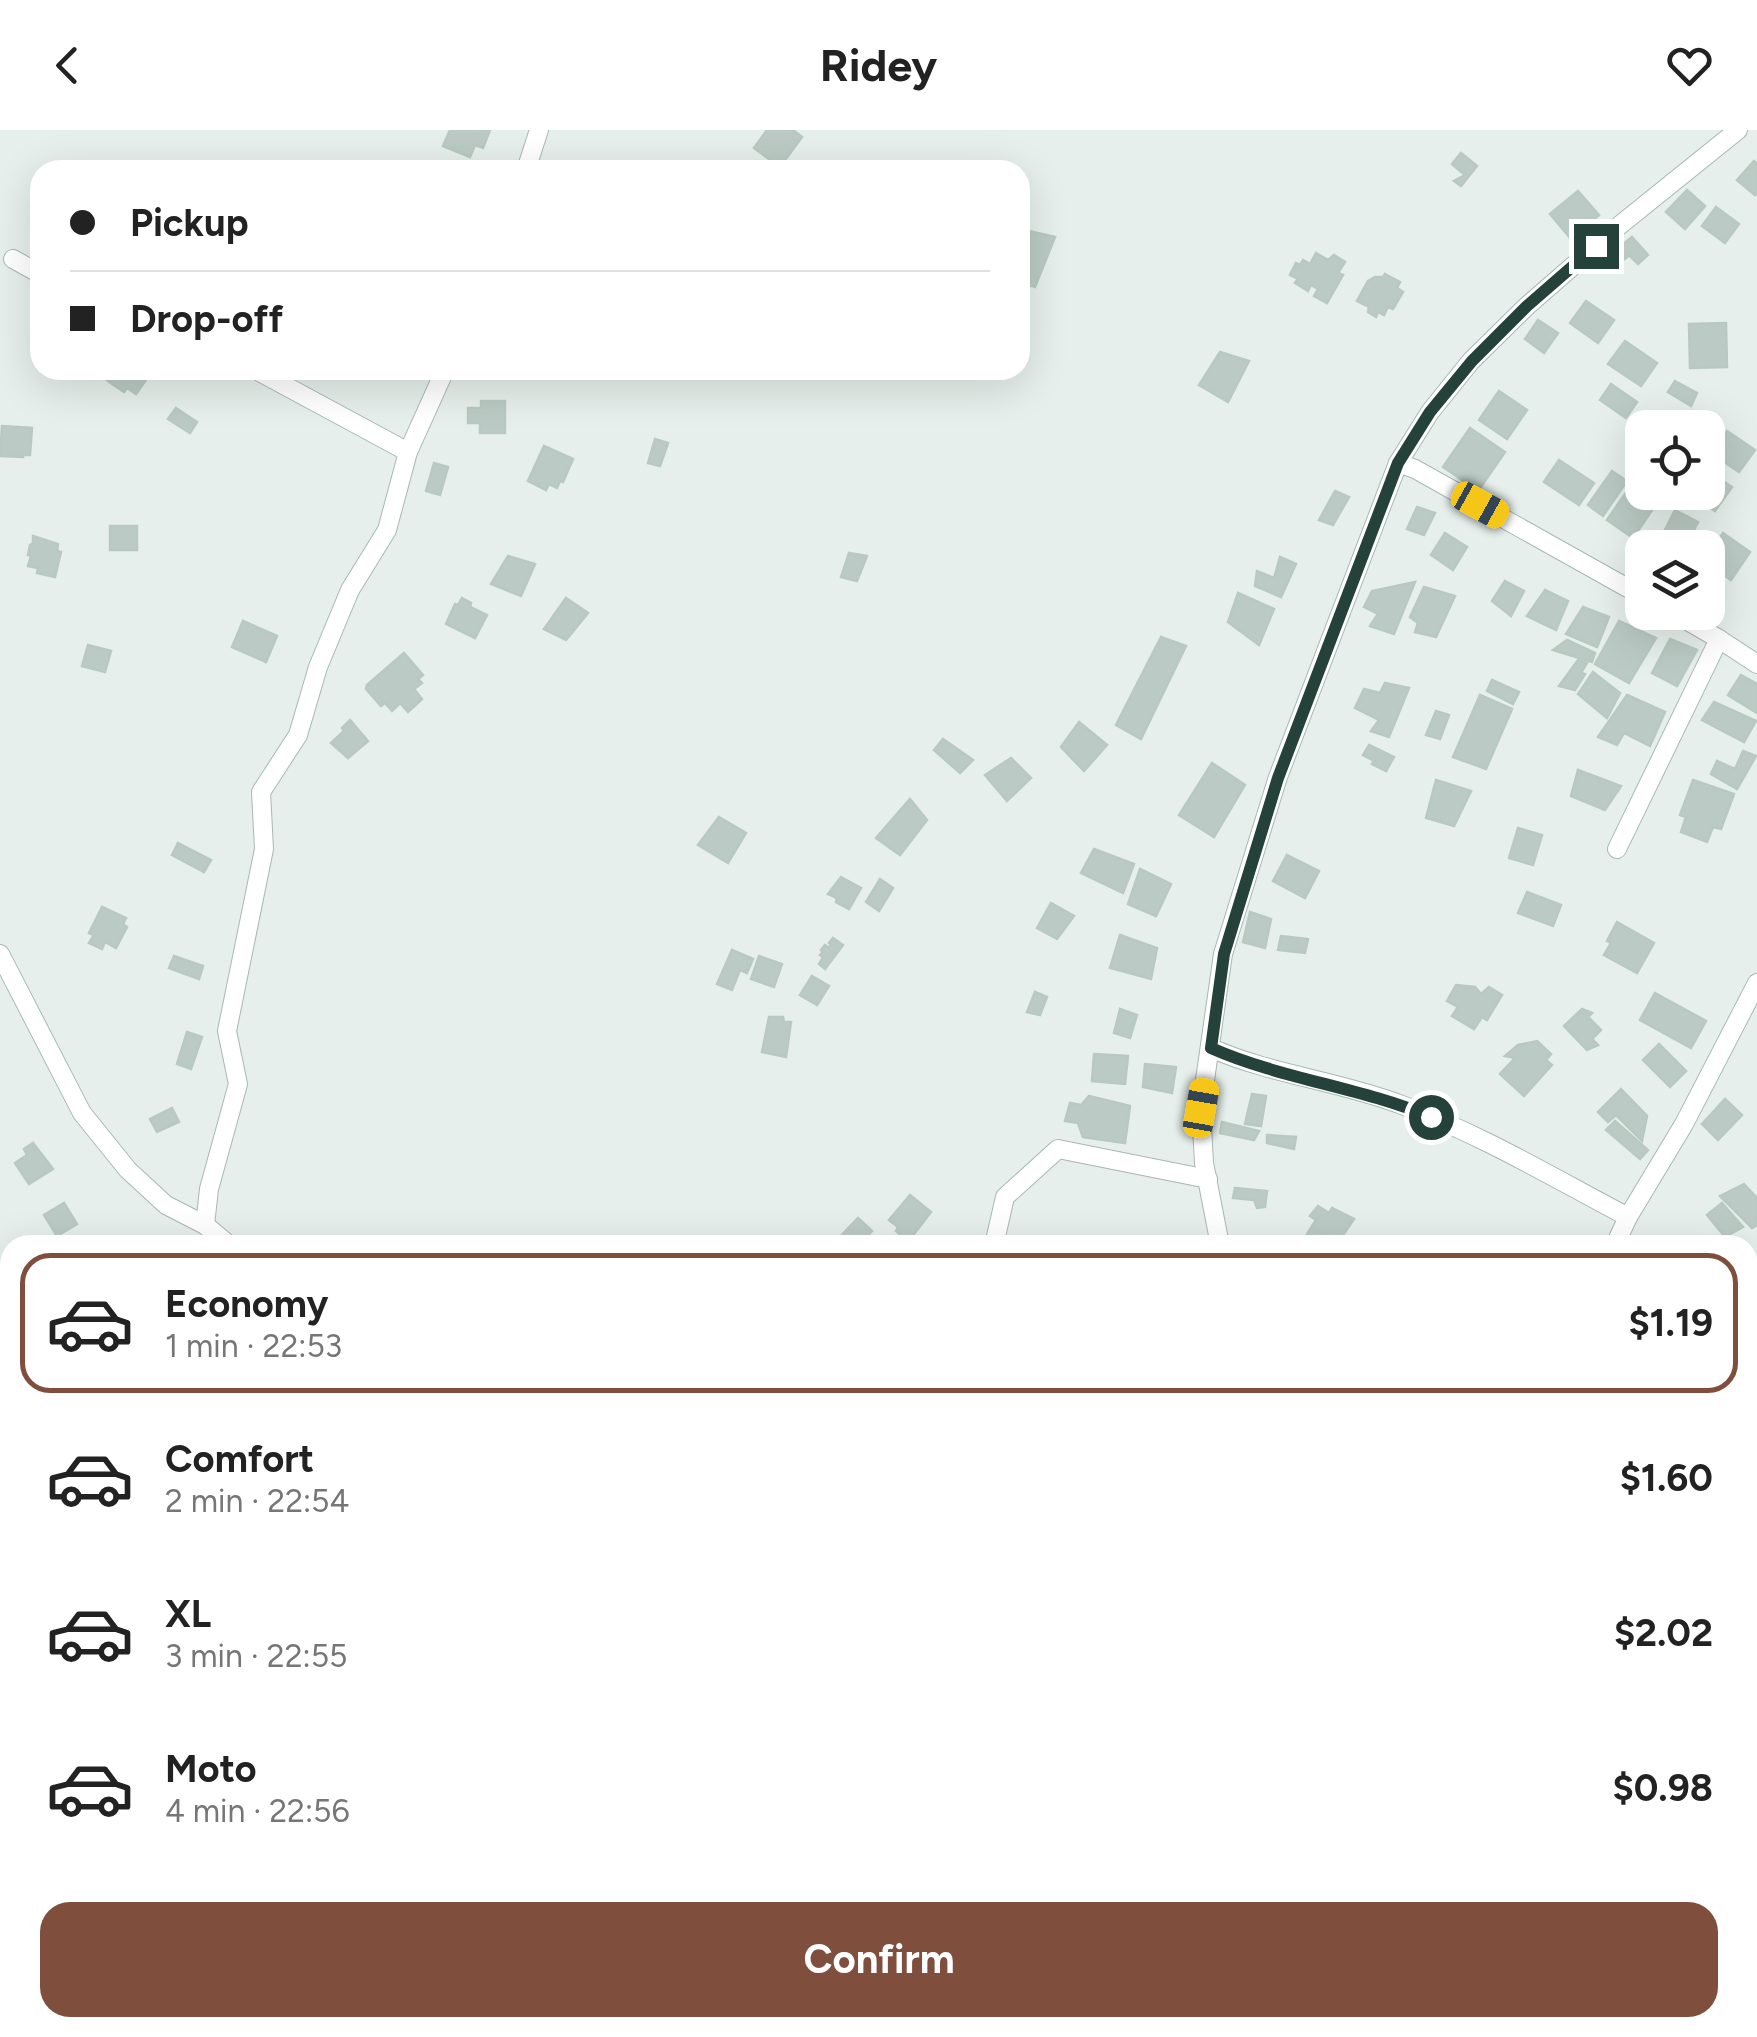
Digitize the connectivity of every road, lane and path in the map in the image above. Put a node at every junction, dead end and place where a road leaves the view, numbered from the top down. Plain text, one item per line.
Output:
1 (539, 130) edge
2 (1738, 130) edge
3 (529, 160) edge
4 (13, 259) dead end
5 (30, 268) edge
6 (275, 380) edge
7 (441, 380) edge
8 (408, 452) junction
9 (1398, 463) junction
10 (1625, 586) edge
11 (1703, 630) edge
12 (1719, 639) junction
13 (1757, 664) edge
14 (1617, 849) dead end
15 (0, 954) edge
16 (1755, 992) edge
17 (1211, 1048) junction
18 (1208, 1179) junction
19 (1628, 1217) junction
20 (205, 1225) junction
21 (217, 1235) edge
22 (996, 1235) edge
23 (1218, 1235) edge
24 (1620, 1235) edge

1 - 3 street
2 - 9 street
4 - 5 street
6 - 8 street
7 - 8 street
8 - 20 street
9 - 10 street
9 - 17 street
11 - 12 street
12 - 13 street
12 - 14 street
15 - 20 street
16 - 19 street
17 - 18 street
17 - 19 street
18 - 22 street
18 - 23 street
19 - 24 street
20 - 21 street

